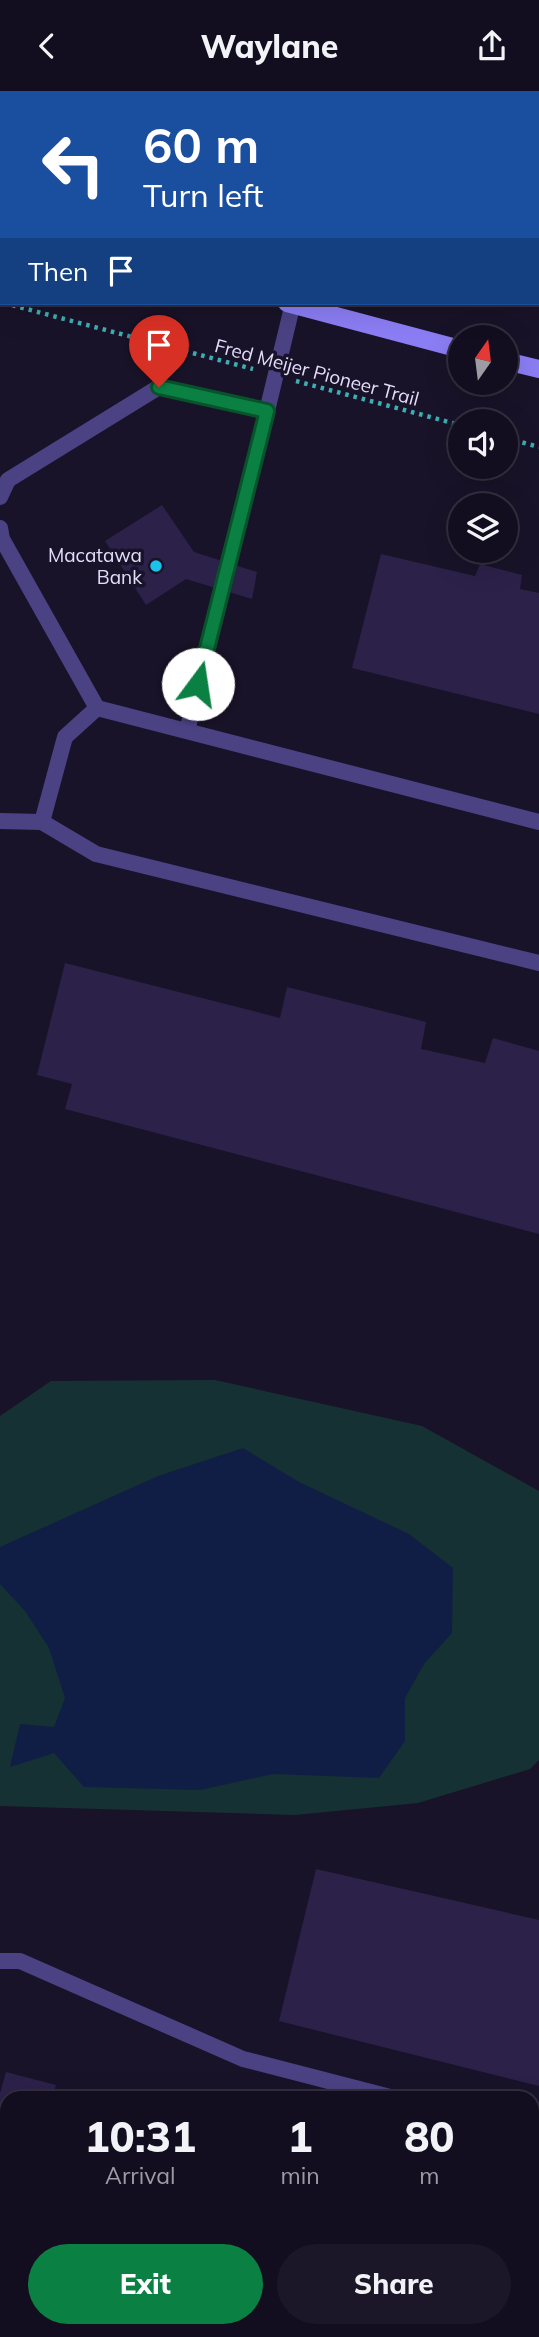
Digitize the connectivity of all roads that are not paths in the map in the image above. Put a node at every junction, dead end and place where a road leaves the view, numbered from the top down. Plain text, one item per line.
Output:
1 (291, 305) edge
2 (298, 305) edge
3 (448, 346) edge
4 (518, 364) edge
5 (539, 369) edge
6 (267, 411) junction
7 (0, 497) edge
8 (0, 528) edge
9 (97, 708) junction
10 (187, 731) junction
11 (0, 821) edge
12 (42, 822) junction
13 (539, 822) edge
14 (539, 963) edge
15 (0, 1961) edge
16 (367, 2091) edge

1 - 6 lane
2 - 3 main road
4 - 5 main road
6 - 7 lane
6 - 10 lane
8 - 9 lane
9 - 10 lane
9 - 12 lane
10 - 13 lane
11 - 12 lane
12 - 14 lane
15 - 16 lane

